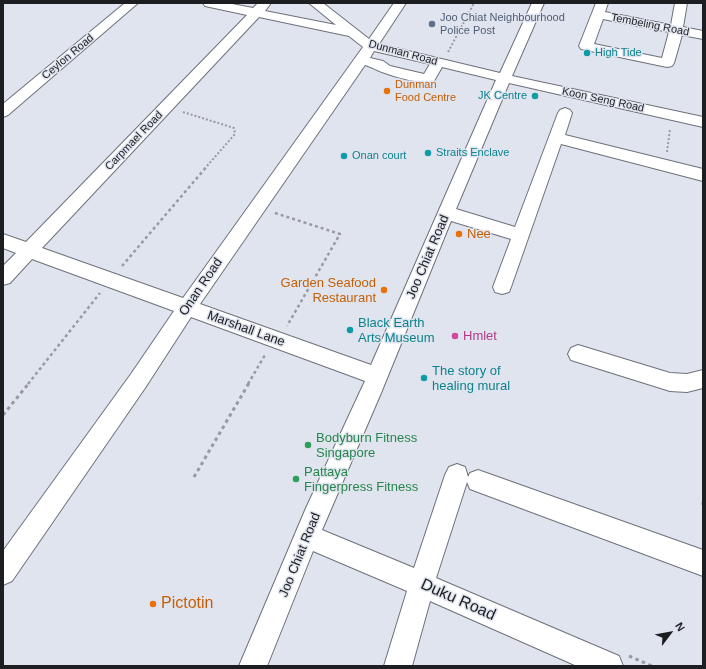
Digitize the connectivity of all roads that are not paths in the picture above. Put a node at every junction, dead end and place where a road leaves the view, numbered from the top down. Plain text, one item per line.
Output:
1 (132, 3) edge
2 (208, 3) edge
3 (315, 3) edge
4 (538, 3) edge
5 (681, 3) edge
6 (260, 8) edge
7 (400, 8) edge
8 (600, 8) edge
9 (676, 30) junction
10 (351, 33) junction
11 (703, 35) edge
12 (366, 53) junction
13 (441, 60) junction
14 (504, 78) junction
15 (3, 112) edge
16 (565, 113) dead end
17 (703, 122) edge
18 (556, 138) junction
19 (703, 175) edge
20 (447, 213) junction
21 (520, 234) junction
22 (3, 241) edge
23 (30, 250) junction
24 (3, 278) edge
25 (502, 286) dead end
26 (187, 307) junction
27 (578, 354) dead end
28 (376, 376) junction
29 (703, 379) edge
30 (308, 536) junction
31 (703, 563) edge
32 (3, 572) edge
33 (421, 584) junction
34 (253, 666) edge
35 (398, 666) edge
36 (609, 666) edge

1 - 15 street, Ceylon Road
2 - 6 street
3 - 10 street, Dunman Road
4 - 14 street, Joo Chiat Road
5 - 9 street
6 - 10 street
6 - 23 street, Carpmael Road
7 - 12 street, Onan Road
8 - 9 street, Tembeling Road
8 - 9 street
9 - 11 street, Tembeling Road
10 - 12 street, Dunman Road
12 - 13 street, Dunman Road
12 - 13 street
12 - 26 street, Onan Road
13 - 14 street, Dunman Road
14 - 17 street, Koon Seng Road
14 - 20 street, Joo Chiat Road
16 - 18 street
18 - 19 street
18 - 21 street
20 - 21 street
20 - 28 street, Joo Chiat Road
21 - 25 street
22 - 23 street, Marshall Lane
23 - 24 street, Carpmael Road
23 - 26 street, Marshall Lane
26 - 28 street, Marshall Lane
26 - 32 street, Onan Road
27 - 29 street
28 - 30 street, Joo Chiat Road
30 - 33 street, Duku Road
30 - 34 street, Joo Chiat Road
31 - 33 street
33 - 35 street
33 - 36 street, Duku Road

